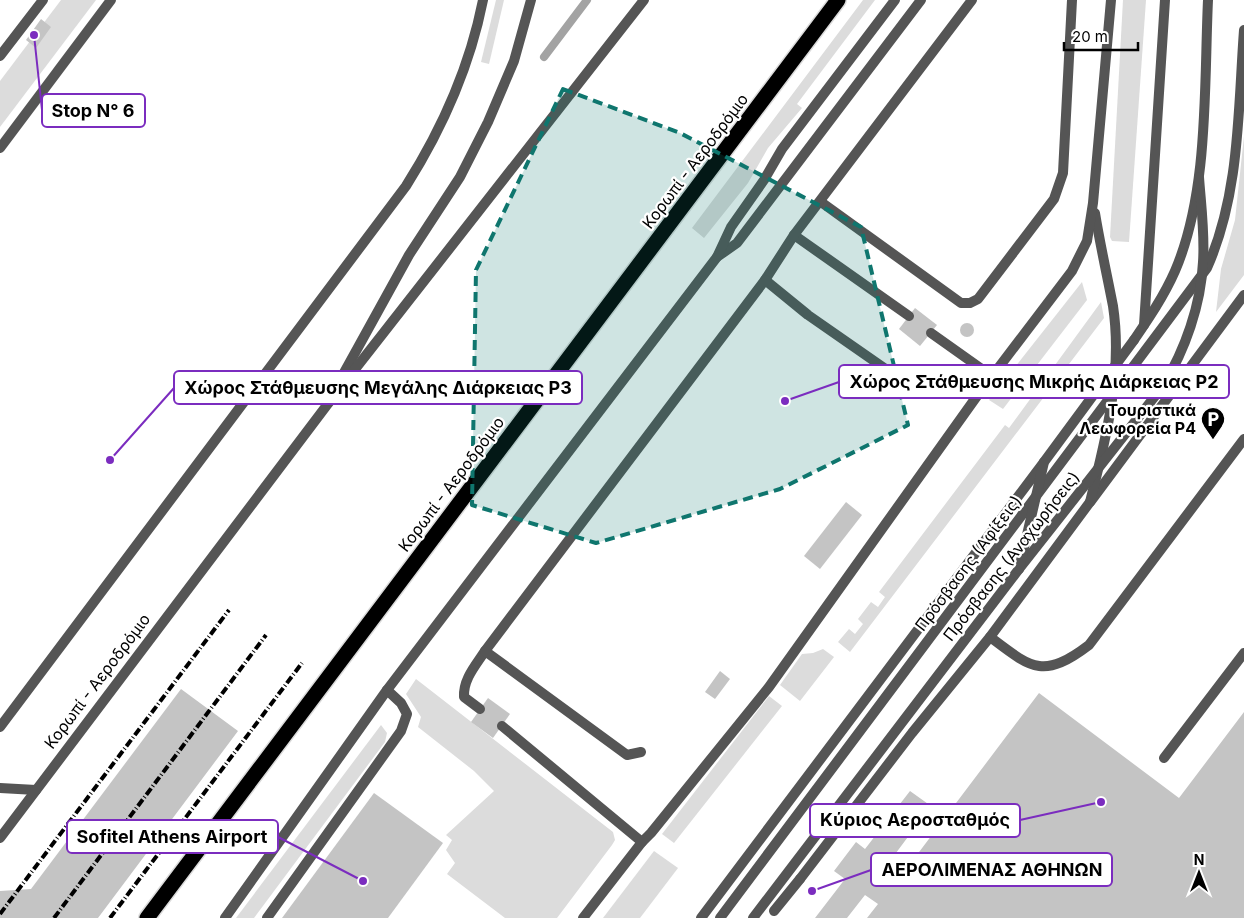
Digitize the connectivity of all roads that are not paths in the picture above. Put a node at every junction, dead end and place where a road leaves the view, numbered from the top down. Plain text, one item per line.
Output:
1 (43, 0) edge
2 (111, 0) edge
3 (483, 0) edge
4 (532, 0) edge
5 (644, 0) edge
6 (838, 0) edge
7 (895, 0) edge
8 (921, 0) edge
9 (972, 0) edge
10 (1072, 0) edge
11 (1111, 0) edge
12 (1165, 0) edge
13 (1208, 0) edge
14 (1244, 30) edge
15 (1244, 39) edge
16 (0, 56) edge
17 (0, 148) edge
18 (1199, 177) junction
19 (821, 202) junction
20 (1093, 203) junction
21 (794, 235) junction
22 (717, 257) junction
23 (765, 280) junction
24 (1244, 295) edge
25 (908, 316) dead end
26 (1144, 325) junction
27 (931, 333) dead end
28 (994, 377) junction
29 (906, 392) dead end
30 (1114, 392) junction
31 (327, 405) junction
32 (1244, 439) edge
33 (1044, 462) junction
34 (1090, 502) junction
35 (1019, 569) junction
36 (990, 637) junction
37 (485, 651) junction
38 (1244, 653) edge
39 (387, 690) junction
40 (480, 709) dead end
41 (502, 726) dead end
42 (0, 727) edge
43 (641, 752) dead end
44 (1164, 758) dead end
45 (0, 788) edge
46 (36, 790) junction
47 (0, 838) edge
48 (642, 842) junction
49 (772, 915) edge
50 (147, 918) edge
51 (225, 918) edge
52 (267, 918) edge
53 (583, 918) edge
54 (701, 918) edge
55 (720, 918) edge
56 (753, 918) edge

1 - 16 street
2 - 17 street
3 - 42 street
4 - 31 street
5 - 31 street, Κορωπί - Αεροδρόμιο
6 - 50 highway, Κορωπί - Αεροδρόμιο
7 - 22 street
8 - 22 street
9 - 19 street
10 - 19 street
11 - 20 street
12 - 26 street
13 - 18 street
14 - 15 street, Πρόσβασης (Αφίξεις)
15 - 30 street, Πρόσβασης (Αφίξεις)
18 - 26 street, Πρόσβασης (Αναχωρήσεις), bridge
18 - 35 street, Πρόσβασης (Αναχωρήσεις), bridge
19 - 21 street
20 - 28 street
20 - 30 street
21 - 23 street
21 - 25 street
22 - 39 street
23 - 29 street
23 - 37 street
24 - 34 street
26 - 33 street, Πρόσβασης (Αναχωρήσεις), bridge
27 - 28 street
28 - 48 street
30 - 34 street
30 - 55 street, Πρόσβασης (Αφίξεις)
31 - 46 street, Κορωπί - Αεροδρόμιο
32 - 36 street
33 - 35 street, bridge
33 - 54 street, Πρόσβασης (Αναχωρήσεις)
34 - 36 street
35 - 56 street, Πρόσβασης (Αναχωρήσεις)
36 - 49 street
37 - 40 street
37 - 43 street
38 - 44 street
39 - 51 street
39 - 52 street
41 - 48 street
45 - 46 street
46 - 47 street, Κορωπί - Αεροδρόμιο
48 - 53 street

